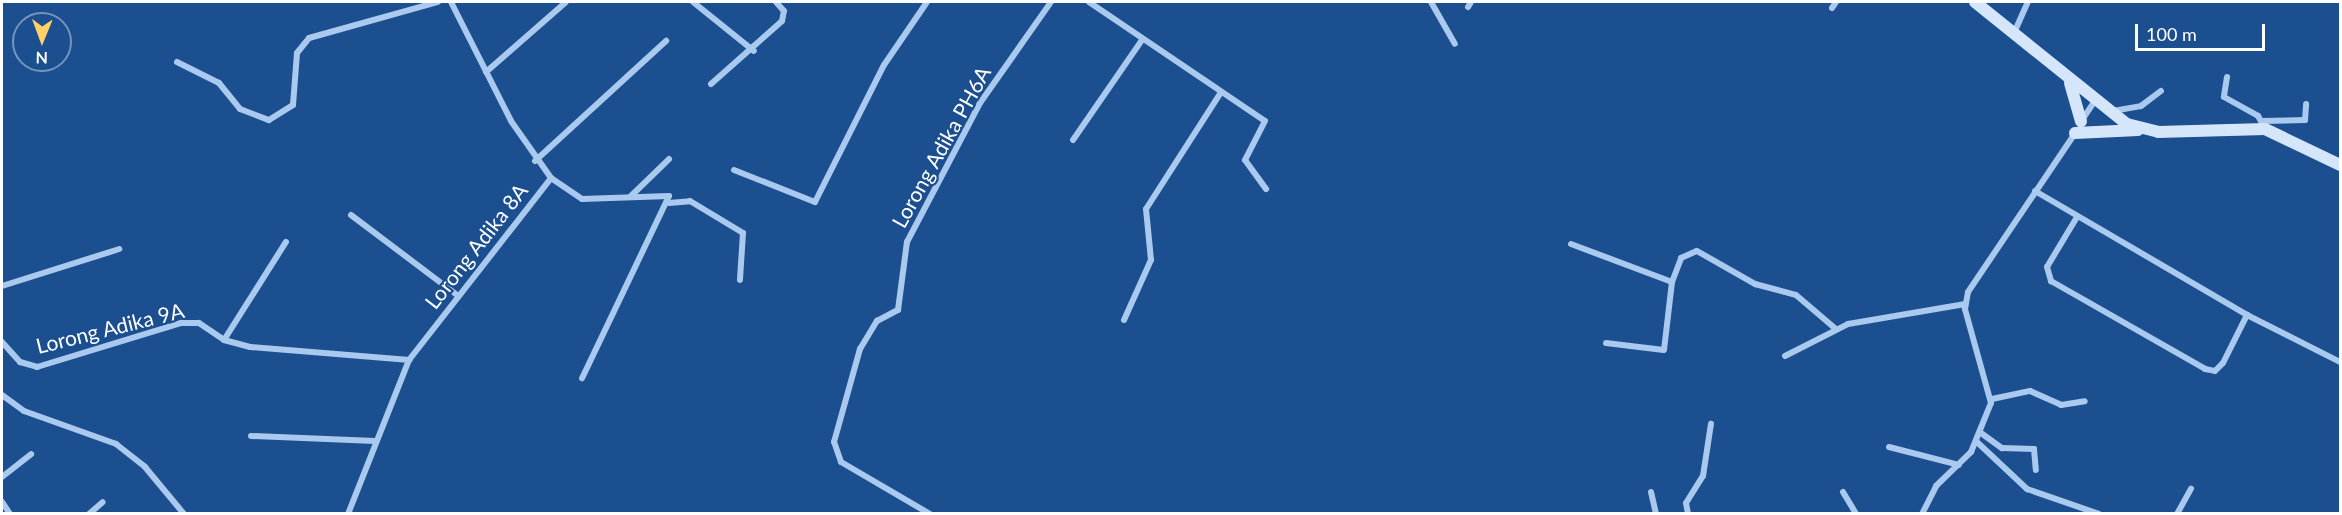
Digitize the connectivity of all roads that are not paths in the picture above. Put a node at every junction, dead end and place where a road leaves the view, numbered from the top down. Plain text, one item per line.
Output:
1 (438, 2) edge
2 (451, 2) edge
3 (567, 2) edge
4 (693, 2) edge
5 (776, 2) edge
6 (927, 2) edge
7 (1051, 2) edge
8 (1089, 2) edge
9 (1431, 2) edge
10 (1836, 2) edge
11 (1975, 2) edge
12 (2028, 2) edge
13 (1832, 8) dead end
14 (2014, 33) junction
15 (1142, 40) junction
16 (666, 41) dead end
17 (1455, 44) dead end
18 (754, 51) junction
19 (177, 62) dead end
20 (486, 72) junction
21 (2227, 77) dead end
22 (2069, 82) junction
23 (711, 84) dead end
24 (2161, 91) dead end
25 (1221, 92) junction
26 (2095, 101) junction
27 (2306, 104) dead end
28 (2109, 112) junction
29 (2263, 125) junction
30 (2078, 127) junction
31 (2142, 129) junction
32 (1073, 140) dead end
33 (669, 159) dead end
34 (535, 161) junction
35 (2340, 165) edge
36 (734, 170) dead end
37 (551, 178) junction
38 (1266, 189) dead end
39 (2035, 191) junction
40 (630, 197) junction
41 (669, 203) junction
42 (351, 215) dead end
43 (2077, 217) junction
44 (286, 242) dead end
45 (1571, 244) dead end
46 (119, 249) dead end
47 (740, 280) dead end
48 (1672, 282) junction
49 (2, 286) edge
50 (457, 295) junction
51 (1965, 304) junction
52 (2247, 315) junction
53 (1124, 320) dead end
54 (1836, 329) junction
55 (224, 340) junction
56 (2, 342) edge
57 (1606, 343) dead end
58 (1785, 356) dead end
59 (409, 360) junction
60 (2340, 362) edge
61 (582, 378) dead end
62 (2, 395) edge
63 (1992, 399) junction
64 (2085, 401) dead end
65 (1711, 424) dead end
66 (1981, 433) junction
67 (251, 436) dead end
68 (375, 441) junction
69 (1977, 442) junction
70 (1889, 447) dead end
71 (31, 454) dead end
72 (1959, 465) junction
73 (2036, 470) dead end
74 (2, 477) edge
75 (2191, 489) dead end
76 (1651, 492) dead end
77 (1844, 492) dead end
78 (2, 502) edge
79 (104, 502) dead end
80 (10, 513) edge
81 (89, 513) edge
82 (184, 513) edge
83 (348, 513) edge
84 (930, 513) edge
85 (1656, 513) edge
86 (1688, 513) edge
87 (1856, 513) edge
88 (1922, 513) edge
89 (2099, 513) edge
90 (2177, 513) edge

1 - 19 street
2 - 20 street
3 - 20 street
4 - 18 street
5 - 18 street
6 - 36 street
7 - 84 street, Lorong Adika PH6A
8 - 15 street
9 - 17 street
10 - 13 street
11 - 14 street
12 - 14 street
14 - 22 street
15 - 25 street
15 - 32 street
16 - 34 street
18 - 23 street
20 - 34 street
21 - 29 street
22 - 26 street
22 - 30 street
24 - 28 street
25 - 38 street
25 - 53 street
26 - 28 street
26 - 30 street
27 - 29 street
28 - 31 street
29 - 31 street
29 - 35 street
30 - 31 street
30 - 39 street
33 - 40 street
34 - 37 street
37 - 40 street
37 - 50 street, Lorong Adika 8A
39 - 43 street
39 - 51 street
40 - 41 street
41 - 47 street
41 - 61 street
42 - 50 street
43 - 52 street
43 - 52 street
44 - 55 street
45 - 48 street
46 - 49 street
48 - 54 street
48 - 57 street
50 - 59 street, Lorong Adika 8A
51 - 54 street
51 - 63 street
52 - 60 street
54 - 58 street
55 - 56 street, Lorong Adika 9A
55 - 59 street
59 - 68 street, Lorong Adika 8A
62 - 82 street
63 - 64 street
63 - 66 street
65 - 86 street
66 - 69 street
66 - 73 street
67 - 68 street
68 - 83 street, Lorong Adika 8A
69 - 72 street
69 - 89 street
70 - 72 street
71 - 74 street
72 - 88 street
75 - 90 street
76 - 85 street
77 - 87 street
78 - 80 street
79 - 81 street

